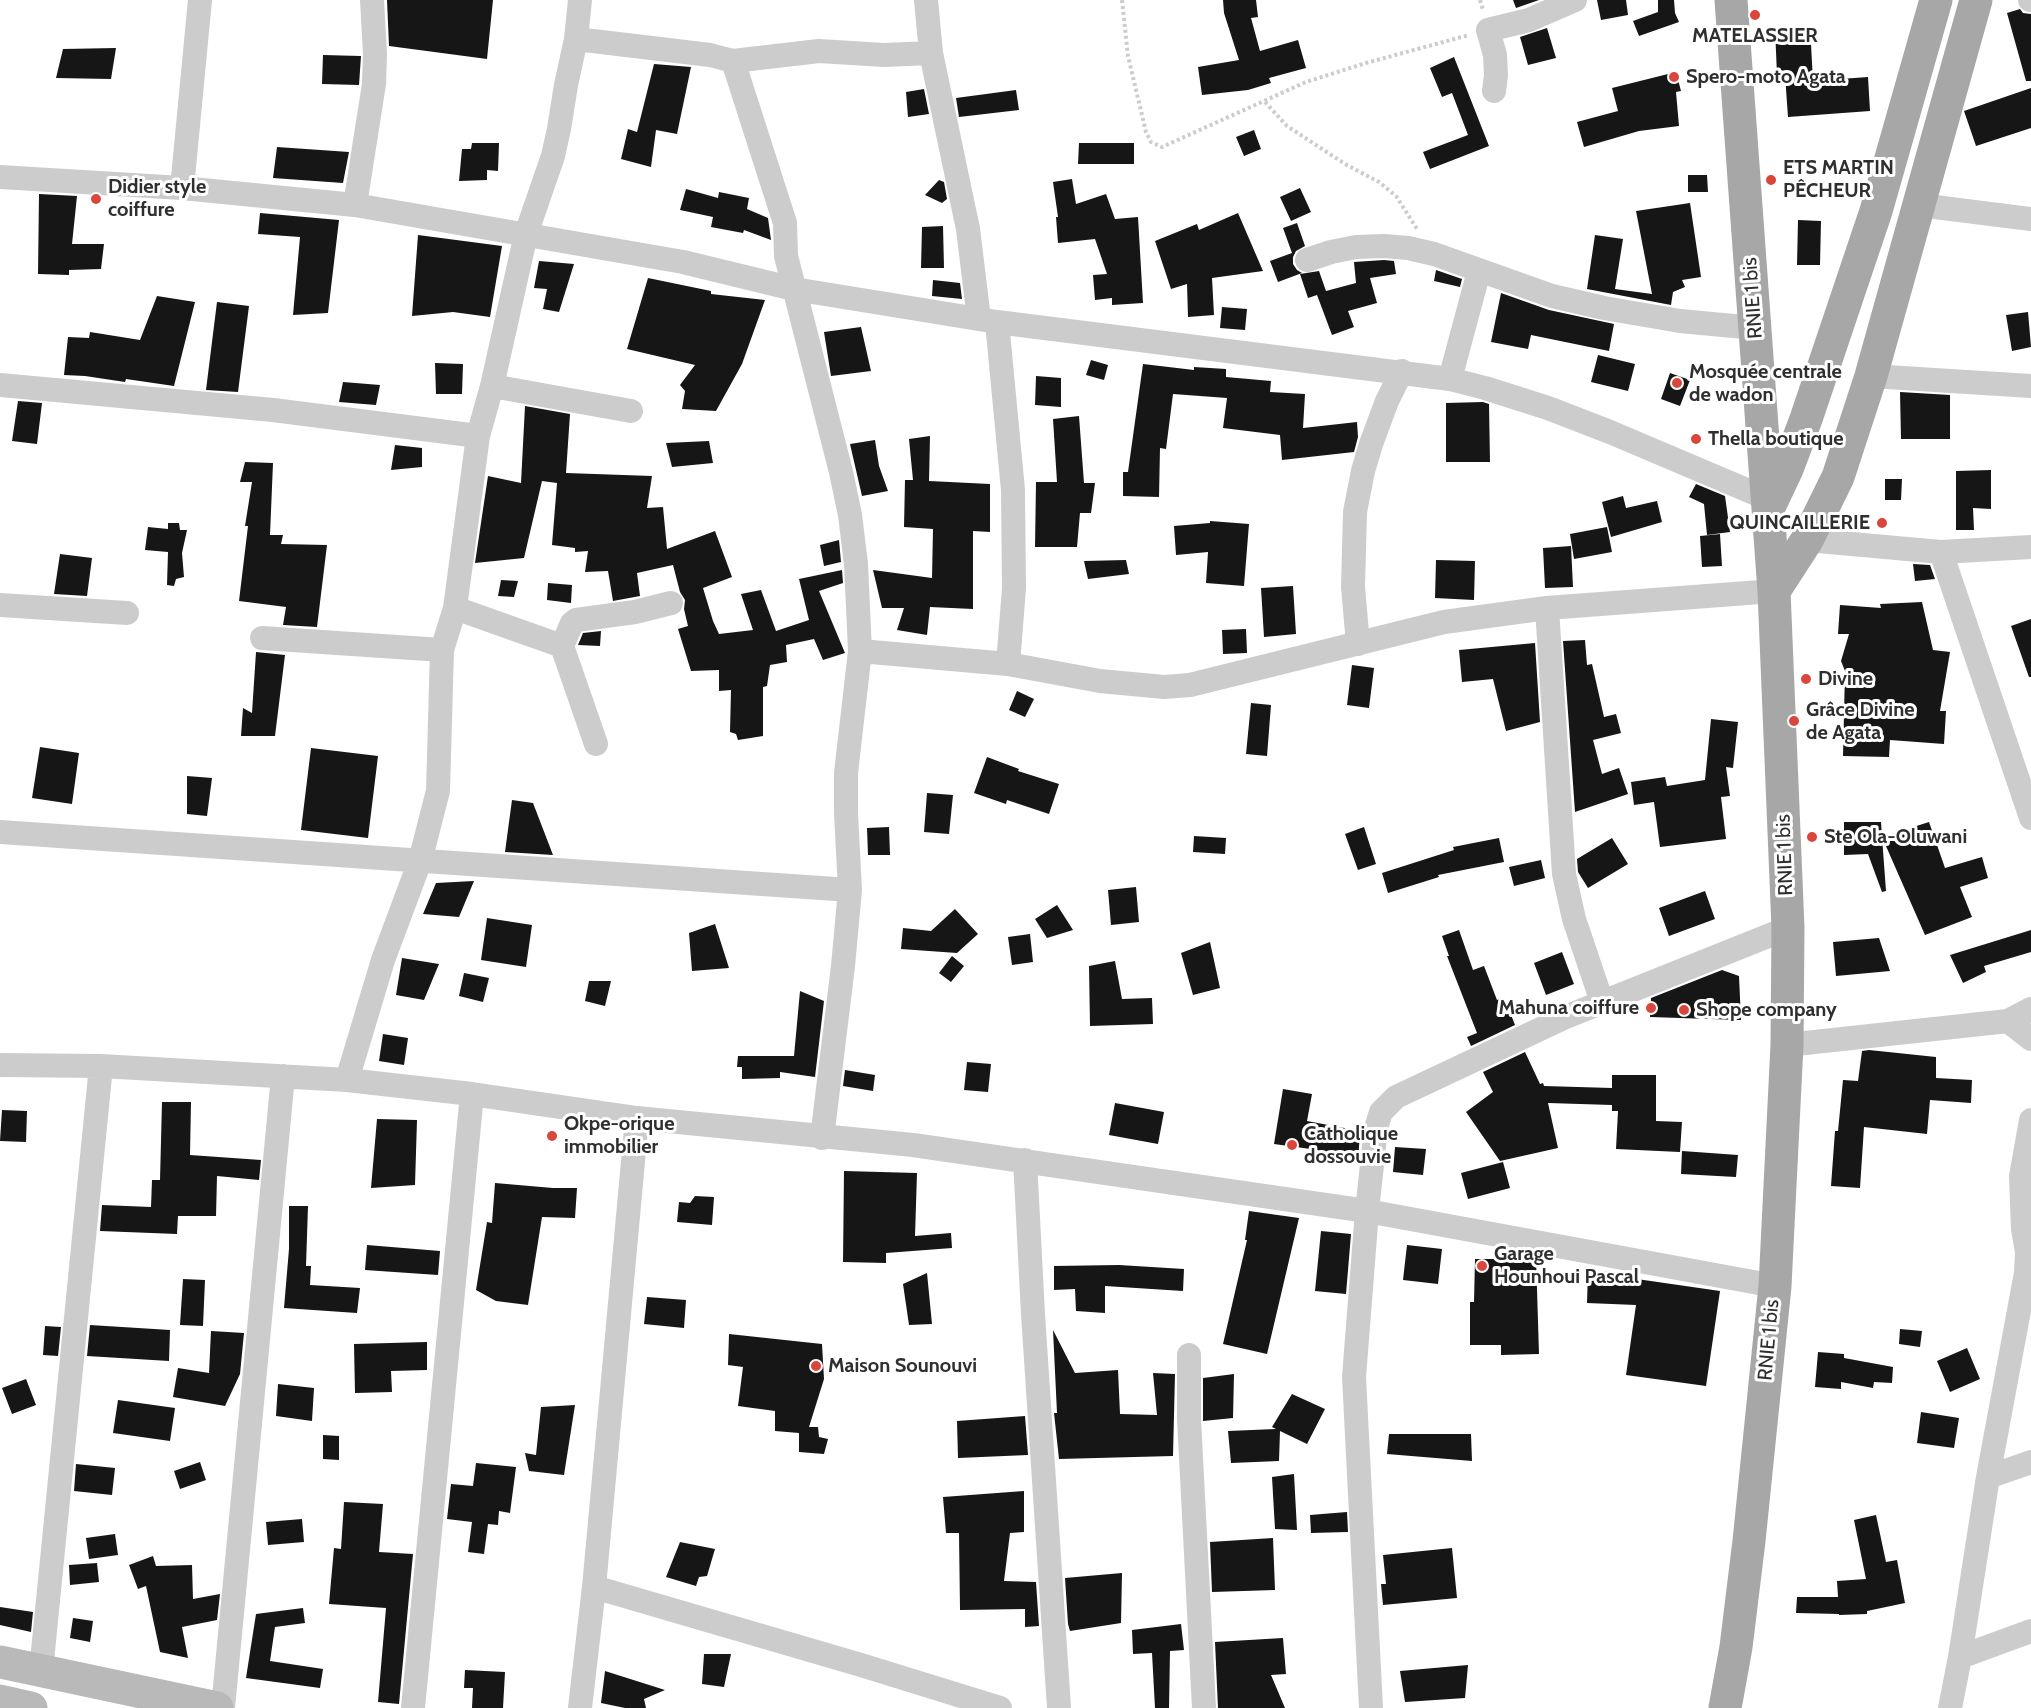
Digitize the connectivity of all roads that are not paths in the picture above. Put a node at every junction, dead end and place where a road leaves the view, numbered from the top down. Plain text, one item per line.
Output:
1 (200, 0) edge
2 (372, 0) edge
3 (580, 0) edge
4 (1575, 0) edge
5 (1731, 0) edge
6 (1936, 0) edge
7 (1976, 0) edge
8 (921, 4) edge
9 (576, 39) junction
10 (931, 54) junction
11 (733, 61) junction
12 (1494, 91) dead end
13 (0, 177) edge
14 (182, 188) junction
15 (355, 205) junction
16 (1918, 205) junction
17 (2031, 219) edge
18 (526, 234) junction
19 (1307, 260) dead end
20 (1479, 271) junction
21 (794, 289) junction
22 (988, 320) junction
23 (1755, 328) junction
24 (1402, 371) junction
25 (1871, 376) junction
26 (1450, 379) junction
27 (0, 386) edge
28 (492, 386) junction
29 (2031, 386) edge
30 (631, 411) dead end
31 (478, 436) junction
32 (1768, 503) junction
33 (1807, 540) junction
34 (2031, 547) edge
35 (1941, 552) junction
36 (1774, 591) junction
37 (671, 603) dead end
38 (0, 605) edge
39 (455, 608) junction
40 (1547, 608) junction
41 (127, 613) dead end
42 (262, 638) dead end
43 (1359, 644) junction
44 (562, 646) junction
45 (442, 650) junction
46 (860, 651) junction
47 (1008, 664) junction
48 (596, 744) dead end
49 (2031, 818) edge
50 (0, 832) edge
51 (420, 861) junction
52 (850, 890) junction
53 (1788, 928) junction
54 (1602, 1002) junction
55 (2031, 1009) edge
56 (2008, 1020) junction
57 (2031, 1039) edge
58 (1787, 1045) junction
59 (0, 1065) edge
60 (101, 1066) junction
61 (283, 1076) junction
62 (347, 1080) junction
63 (472, 1094) junction
64 (637, 1118) junction
65 (2031, 1120) edge
66 (822, 1138) junction
67 (1025, 1160) junction
68 (1367, 1210) junction
69 (1774, 1286) junction
70 (1189, 1355) dead end
71 (2031, 1462) edge
72 (1988, 1477) junction
73 (594, 1587) junction
74 (2031, 1631) edge
75 (1960, 1657) junction
76 (0, 1662) edge
77 (41, 1671) junction
78 (0, 1701) edge
79 (31, 1708) edge
80 (217, 1708) edge
81 (223, 1708) edge
82 (413, 1708) edge
83 (580, 1708) edge
84 (999, 1708) edge
85 (1059, 1708) edge
86 (1204, 1708) edge
87 (1371, 1708) edge
88 (1725, 1708) edge
89 (1950, 1708) edge

1 - 14 street
2 - 15 street
3 - 9 street
4 - 12 street
5 - 23 main road, RNIE 1 bis
6 - 32 main road
7 - 16 main road
8 - 10 street
9 - 11 street
9 - 18 street
10 - 11 street
10 - 22 street
11 - 21 street
13 - 14 street
14 - 15 street
15 - 18 street
16 - 17 street
16 - 25 main road
18 - 21 street
18 - 28 street
19 - 20 street
20 - 23 street
20 - 26 street
21 - 22 street
21 - 46 street
22 - 24 street
22 - 47 street
23 - 32 main road, RNIE 1 bis
24 - 26 street
24 - 43 street
25 - 29 street
25 - 33 main road
26 - 32 street
27 - 31 street
28 - 30 street
28 - 31 street
31 - 39 street
32 - 36 main road, RNIE 1 bis
33 - 35 street
33 - 36 main road
34 - 35 street
35 - 49 street
36 - 40 street
36 - 53 main road, RNIE 1 bis
37 - 44 street
38 - 41 street
39 - 44 street
39 - 45 street
40 - 43 street
40 - 54 street
42 - 45 street
43 - 47 street
44 - 48 street
45 - 51 street
46 - 47 street
46 - 52 street
50 - 51 street
51 - 52 street
51 - 62 street
52 - 66 street
53 - 54 street
53 - 58 main road, RNIE 1 bis
54 - 68 street
55 - 56 street
56 - 57 street
56 - 58 street
58 - 69 main road, RNIE 1 bis
59 - 60 street
60 - 61 street
60 - 77 street
61 - 62 street
61 - 81 street
62 - 63 street
63 - 64 street
63 - 82 street
64 - 66 street
64 - 73 street
65 - 72 street
66 - 67 street
67 - 68 street
67 - 85 street
68 - 69 street
68 - 87 street
69 - 88 main road, RNIE 1 bis
70 - 86 street
71 - 72 street
72 - 75 street
73 - 83 street
73 - 84 street
74 - 75 street
75 - 89 street
76 - 77 main road
77 - 80 main road
78 - 79 main road

